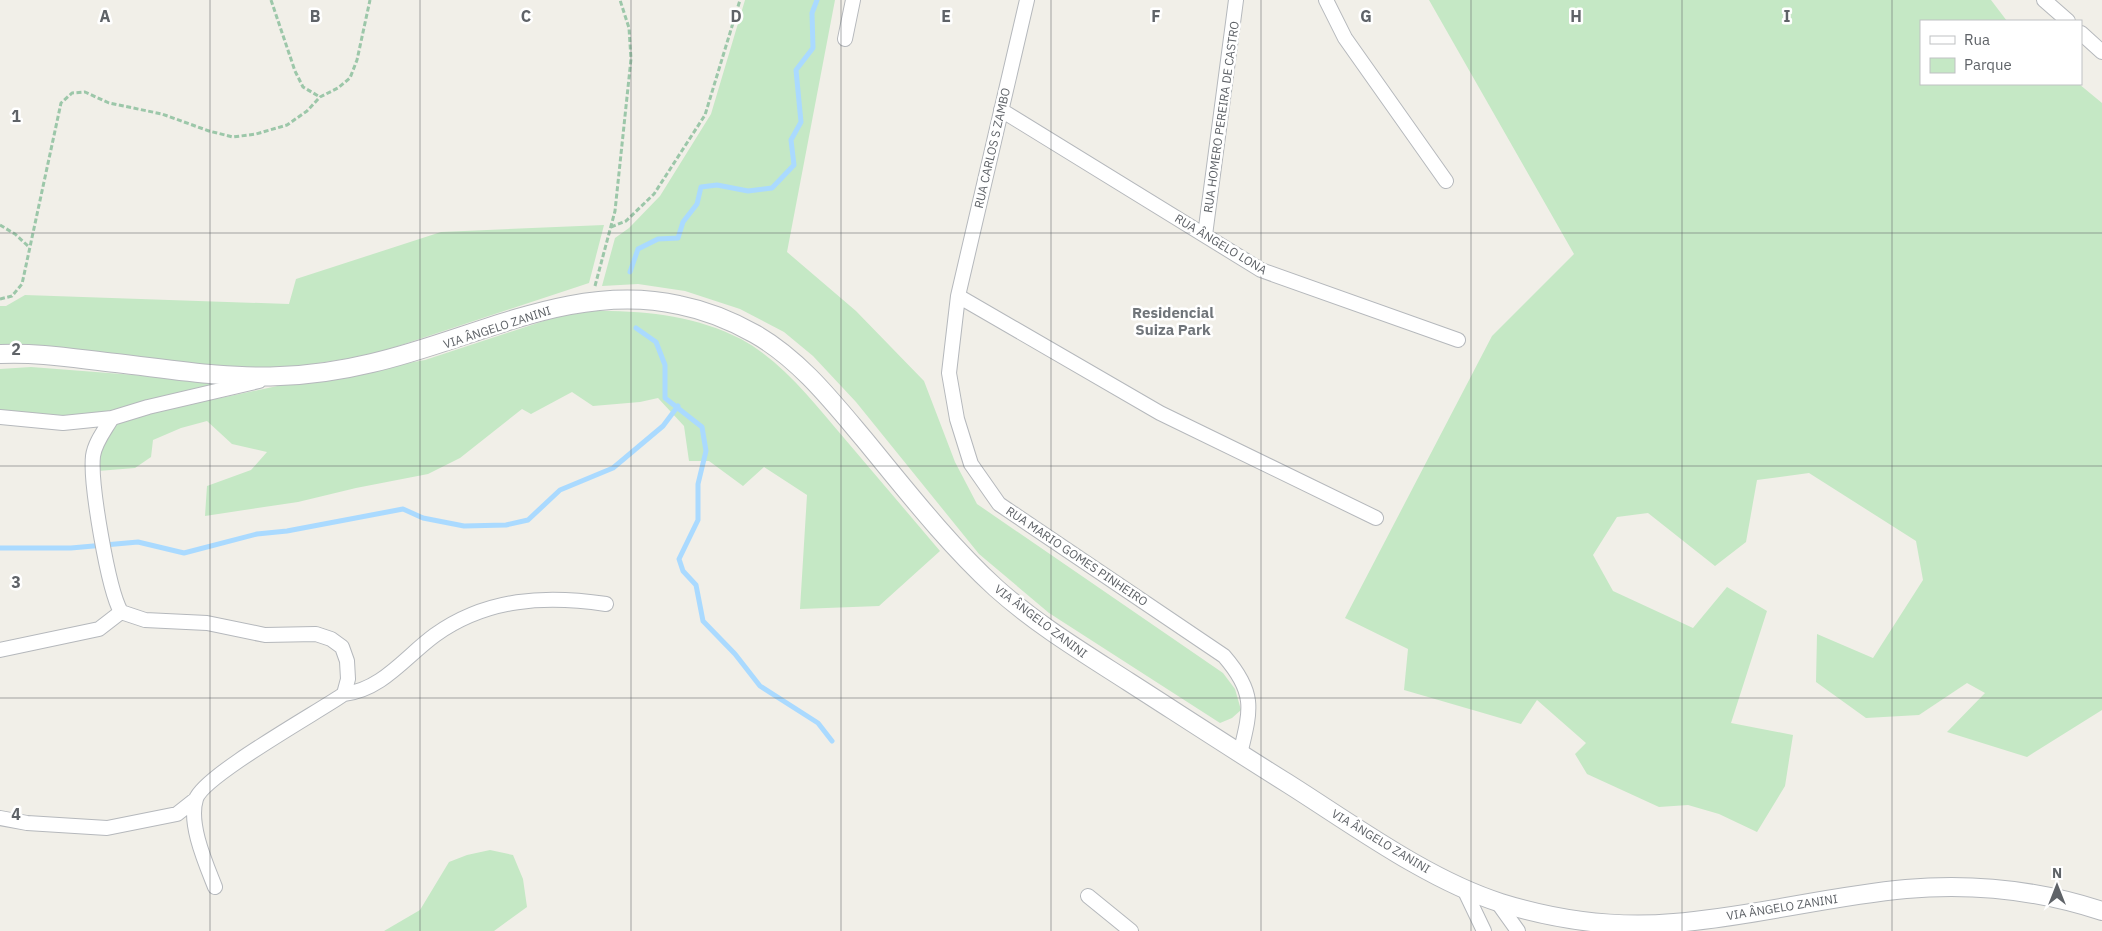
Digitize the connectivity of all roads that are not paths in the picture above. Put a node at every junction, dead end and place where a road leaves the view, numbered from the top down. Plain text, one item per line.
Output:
1 (854, 0) edge
2 (1027, 0) edge
3 (1236, 0) edge
4 (1326, 0) edge
5 (2044, 0) edge
6 (2067, 20) edge
7 (2082, 34) edge
8 (845, 39) dead end
9 (2102, 52) edge
10 (1001, 110) junction
11 (1446, 181) dead end
12 (1205, 235) junction
13 (958, 296) junction
14 (1458, 340) dead end
15 (0, 354) edge
16 (280, 376) junction
17 (0, 416) edge
18 (112, 418) junction
19 (1376, 518) dead end
20 (606, 604) dead end
21 (121, 612) junction
22 (0, 650) edge
23 (344, 694) junction
24 (1240, 754) junction
25 (196, 799) junction
26 (0, 818) edge
27 (215, 887) dead end
28 (1463, 888) junction
29 (1088, 896) dead end
30 (1498, 902) junction
31 (2102, 911) edge
32 (1131, 931) edge
33 (1484, 931) edge
34 (1518, 931) edge

1 - 8 street
2 - 10 street, RUA CARLOS S ZAMBO
3 - 12 street, RUA HOMERO PEREIRA DE CASTRO
4 - 11 street
5 - 6 street
7 - 9 street
10 - 12 street, RUA ÂNGELO LONA
10 - 13 street, RUA CARLOS S ZAMBO
12 - 14 street, RUA ÂNGELO LONA
13 - 19 street
13 - 24 street, RUA MARIO GOMES PINHEIRO
15 - 16 street, VIA ÂNGELO ZANINI
16 - 18 street
16 - 24 street, VIA ÂNGELO ZANINI
17 - 18 street
18 - 21 street
20 - 23 street
21 - 22 street
21 - 23 street
23 - 25 street
24 - 28 street, VIA ÂNGELO ZANINI
25 - 26 street
25 - 27 street
28 - 30 street, VIA ÂNGELO ZANINI
28 - 33 street
29 - 32 street
30 - 31 street, VIA ÂNGELO ZANINI
30 - 34 street

